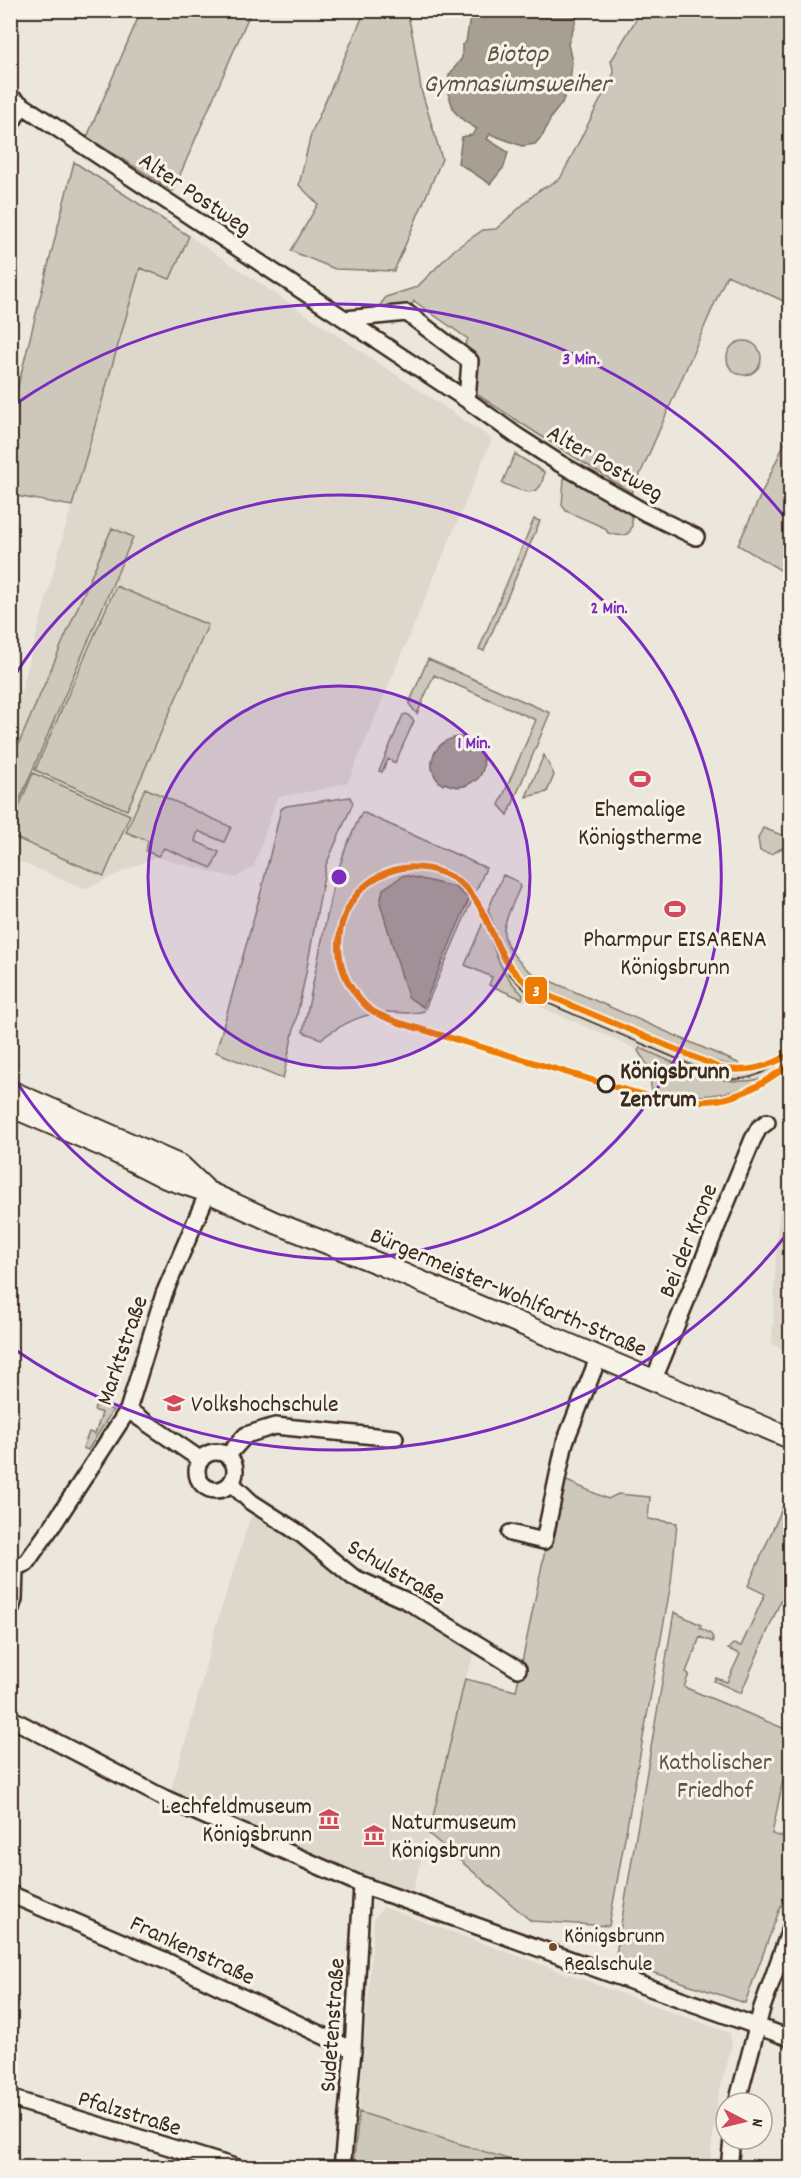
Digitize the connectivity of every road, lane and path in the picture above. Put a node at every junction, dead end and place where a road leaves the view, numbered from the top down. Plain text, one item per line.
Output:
1 (16, 101) edge
2 (10, 126) edge
3 (345, 319) junction
4 (467, 400) junction
5 (696, 537) dead end
6 (10, 1091) edge
7 (10, 1106) edge
8 (767, 1122) dead end
9 (151, 1162) junction
10 (208, 1192) junction
11 (599, 1356) junction
12 (654, 1379) junction
13 (128, 1410) junction
14 (395, 1438) dead end
15 (790, 1438) edge
16 (227, 1456) junction
17 (201, 1460) junction
18 (231, 1483) junction
19 (510, 1533) dead end
20 (13, 1570) edge
21 (10, 1611) edge
22 (518, 1669) dead end
23 (13, 1719) edge
24 (362, 1885) junction
25 (10, 1894) edge
26 (790, 1930) edge
27 (757, 2027) junction
28 (790, 2038) edge
29 (353, 2050) junction
30 (740, 2091) edge
31 (10, 2098) edge
32 (731, 2151) edge
33 (238, 2168) edge
34 (342, 2168) edge
35 (729, 2168) edge

1 - 2 street, Alter Postweg
1 - 3 street, Alter Postweg
3 - 4 street, Alter Postweg
3 - 4 street
4 - 5 street, Alter Postweg
6 - 9 street, Bürgermeister-Wohlfarth-Straße
7 - 9 street, Bürgermeister-Wohlfarth-Straße
8 - 12 street, Bei der Krone
9 - 10 street, Bürgermeister-Wohlfarth-Straße
10 - 11 street, Bürgermeister-Wohlfarth-Straße
10 - 13 street, Marktstraße
11 - 12 street, Bürgermeister-Wohlfarth-Straße
11 - 19 street
12 - 15 street, Bürgermeister-Wohlfarth-Straße
13 - 17 street
13 - 20 street, Marktstraße
14 - 16 street
16 - 17 street
16 - 18 street
17 - 18 street
18 - 22 street, Schulstraße
20 - 21 street
23 - 24 street
24 - 27 street
24 - 29 street, Sudetenstraße
25 - 29 street, Frankenstraße
26 - 27 street
27 - 28 street
27 - 30 street
29 - 34 street, Sudetenstraße
31 - 33 street, Pfalzstraße
32 - 35 street

